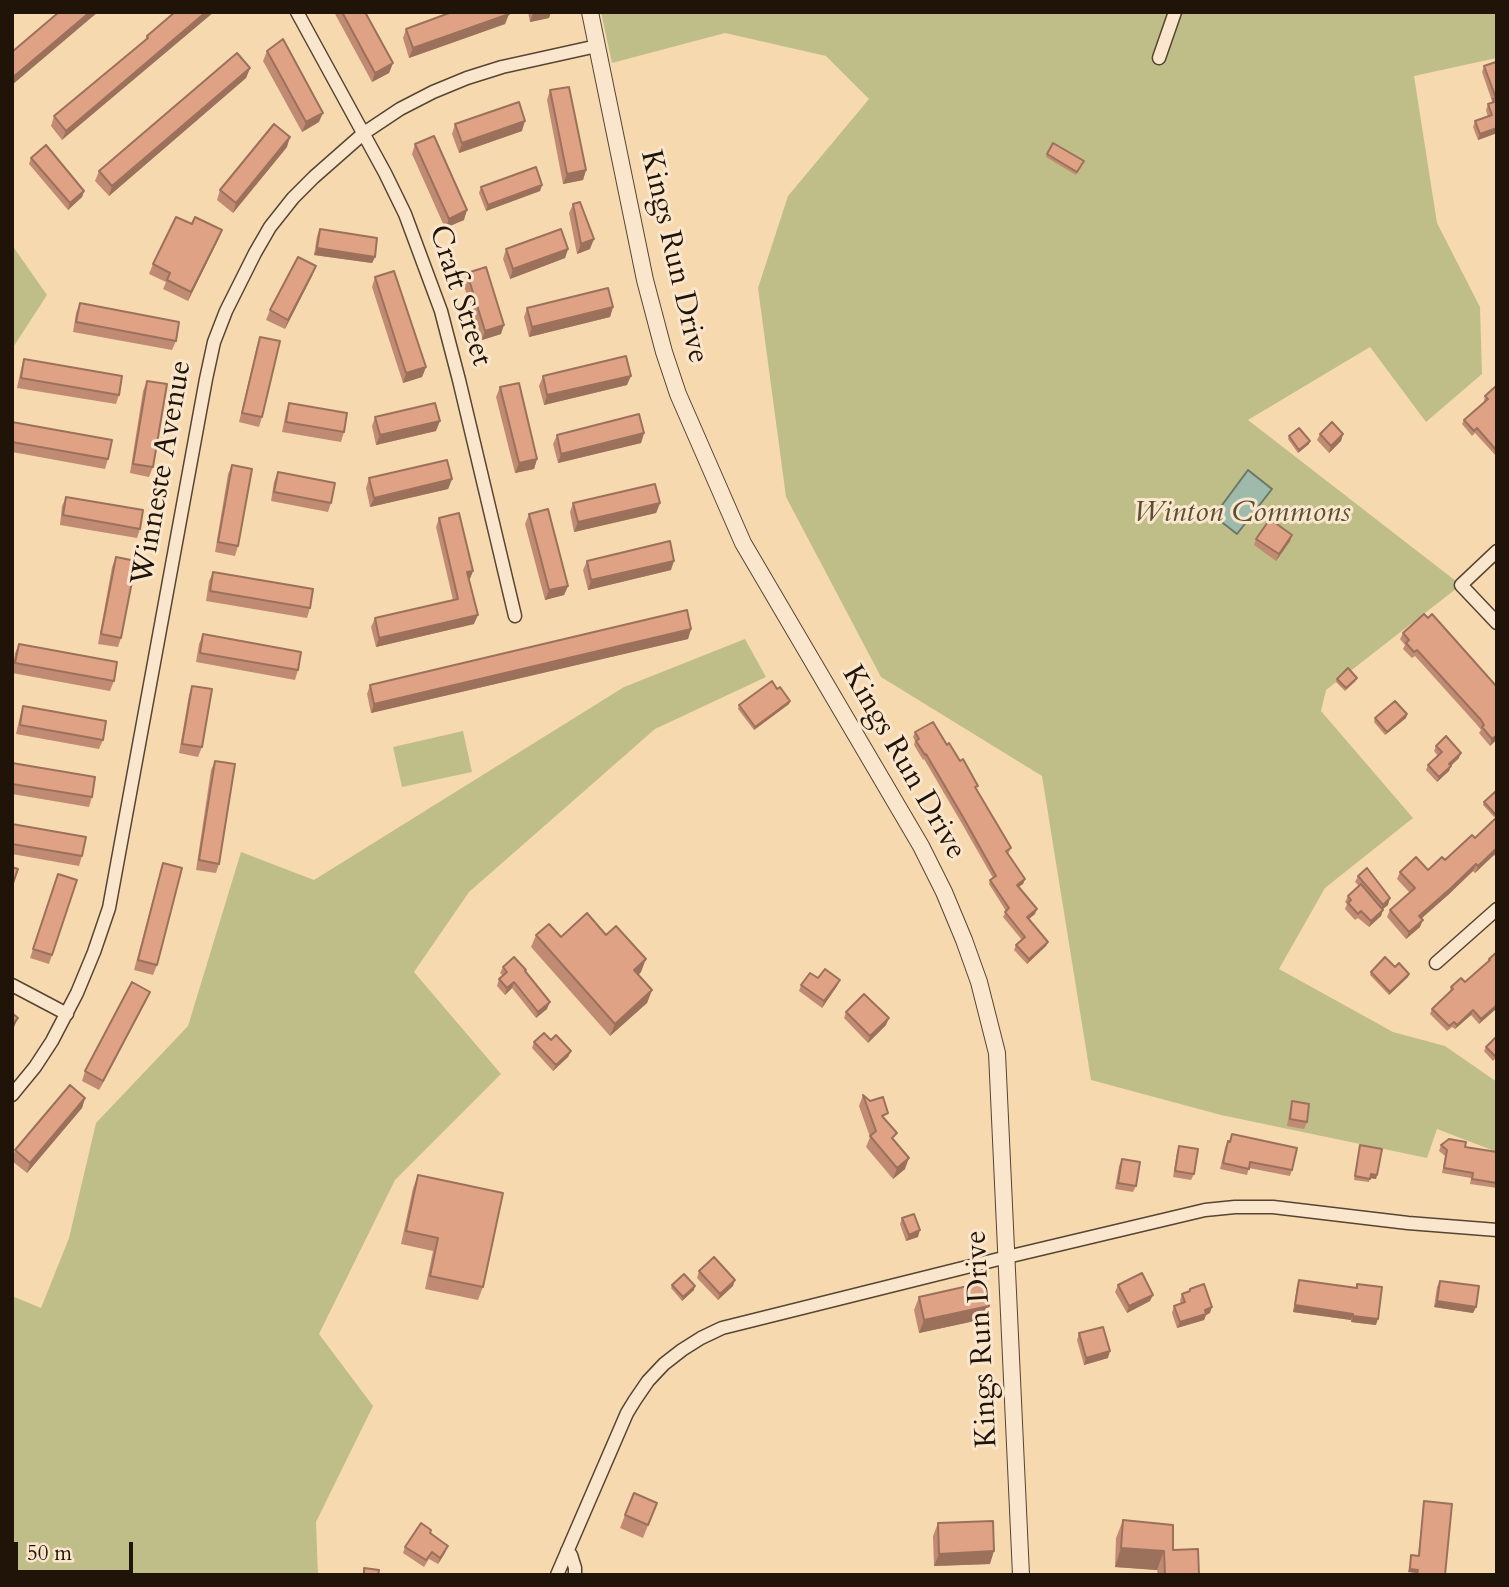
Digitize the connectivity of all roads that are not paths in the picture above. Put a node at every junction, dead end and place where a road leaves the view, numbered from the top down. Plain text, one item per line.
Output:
1 (298, 12) edge
2 (590, 12) edge
3 (1175, 12) edge
4 (597, 47) junction
5 (1159, 58) dead end
6 (364, 133) junction
7 (1497, 551) edge
8 (515, 617) dead end
9 (1497, 623) edge
10 (1497, 909) edge
11 (1436, 963) dead end
12 (12, 985) edge
13 (67, 1014) junction
14 (12, 1096) edge
15 (1497, 1230) edge
16 (1007, 1257) junction
17 (567, 1551) junction
18 (556, 1575) edge
19 (575, 1575) edge
20 (1021, 1575) edge

1 - 6 street, Craft Street
2 - 4 street, Kings Run Drive
3 - 5 street
4 - 6 street, Winneste Avenue
4 - 16 street, Kings Run Drive
6 - 8 street, Craft Street
6 - 13 street, Winneste Avenue
7 - 9 street
10 - 11 street
12 - 13 street
13 - 14 street, Winneste Avenue
15 - 16 street
16 - 17 street
16 - 20 street, Kings Run Drive
17 - 18 street
17 - 19 street

